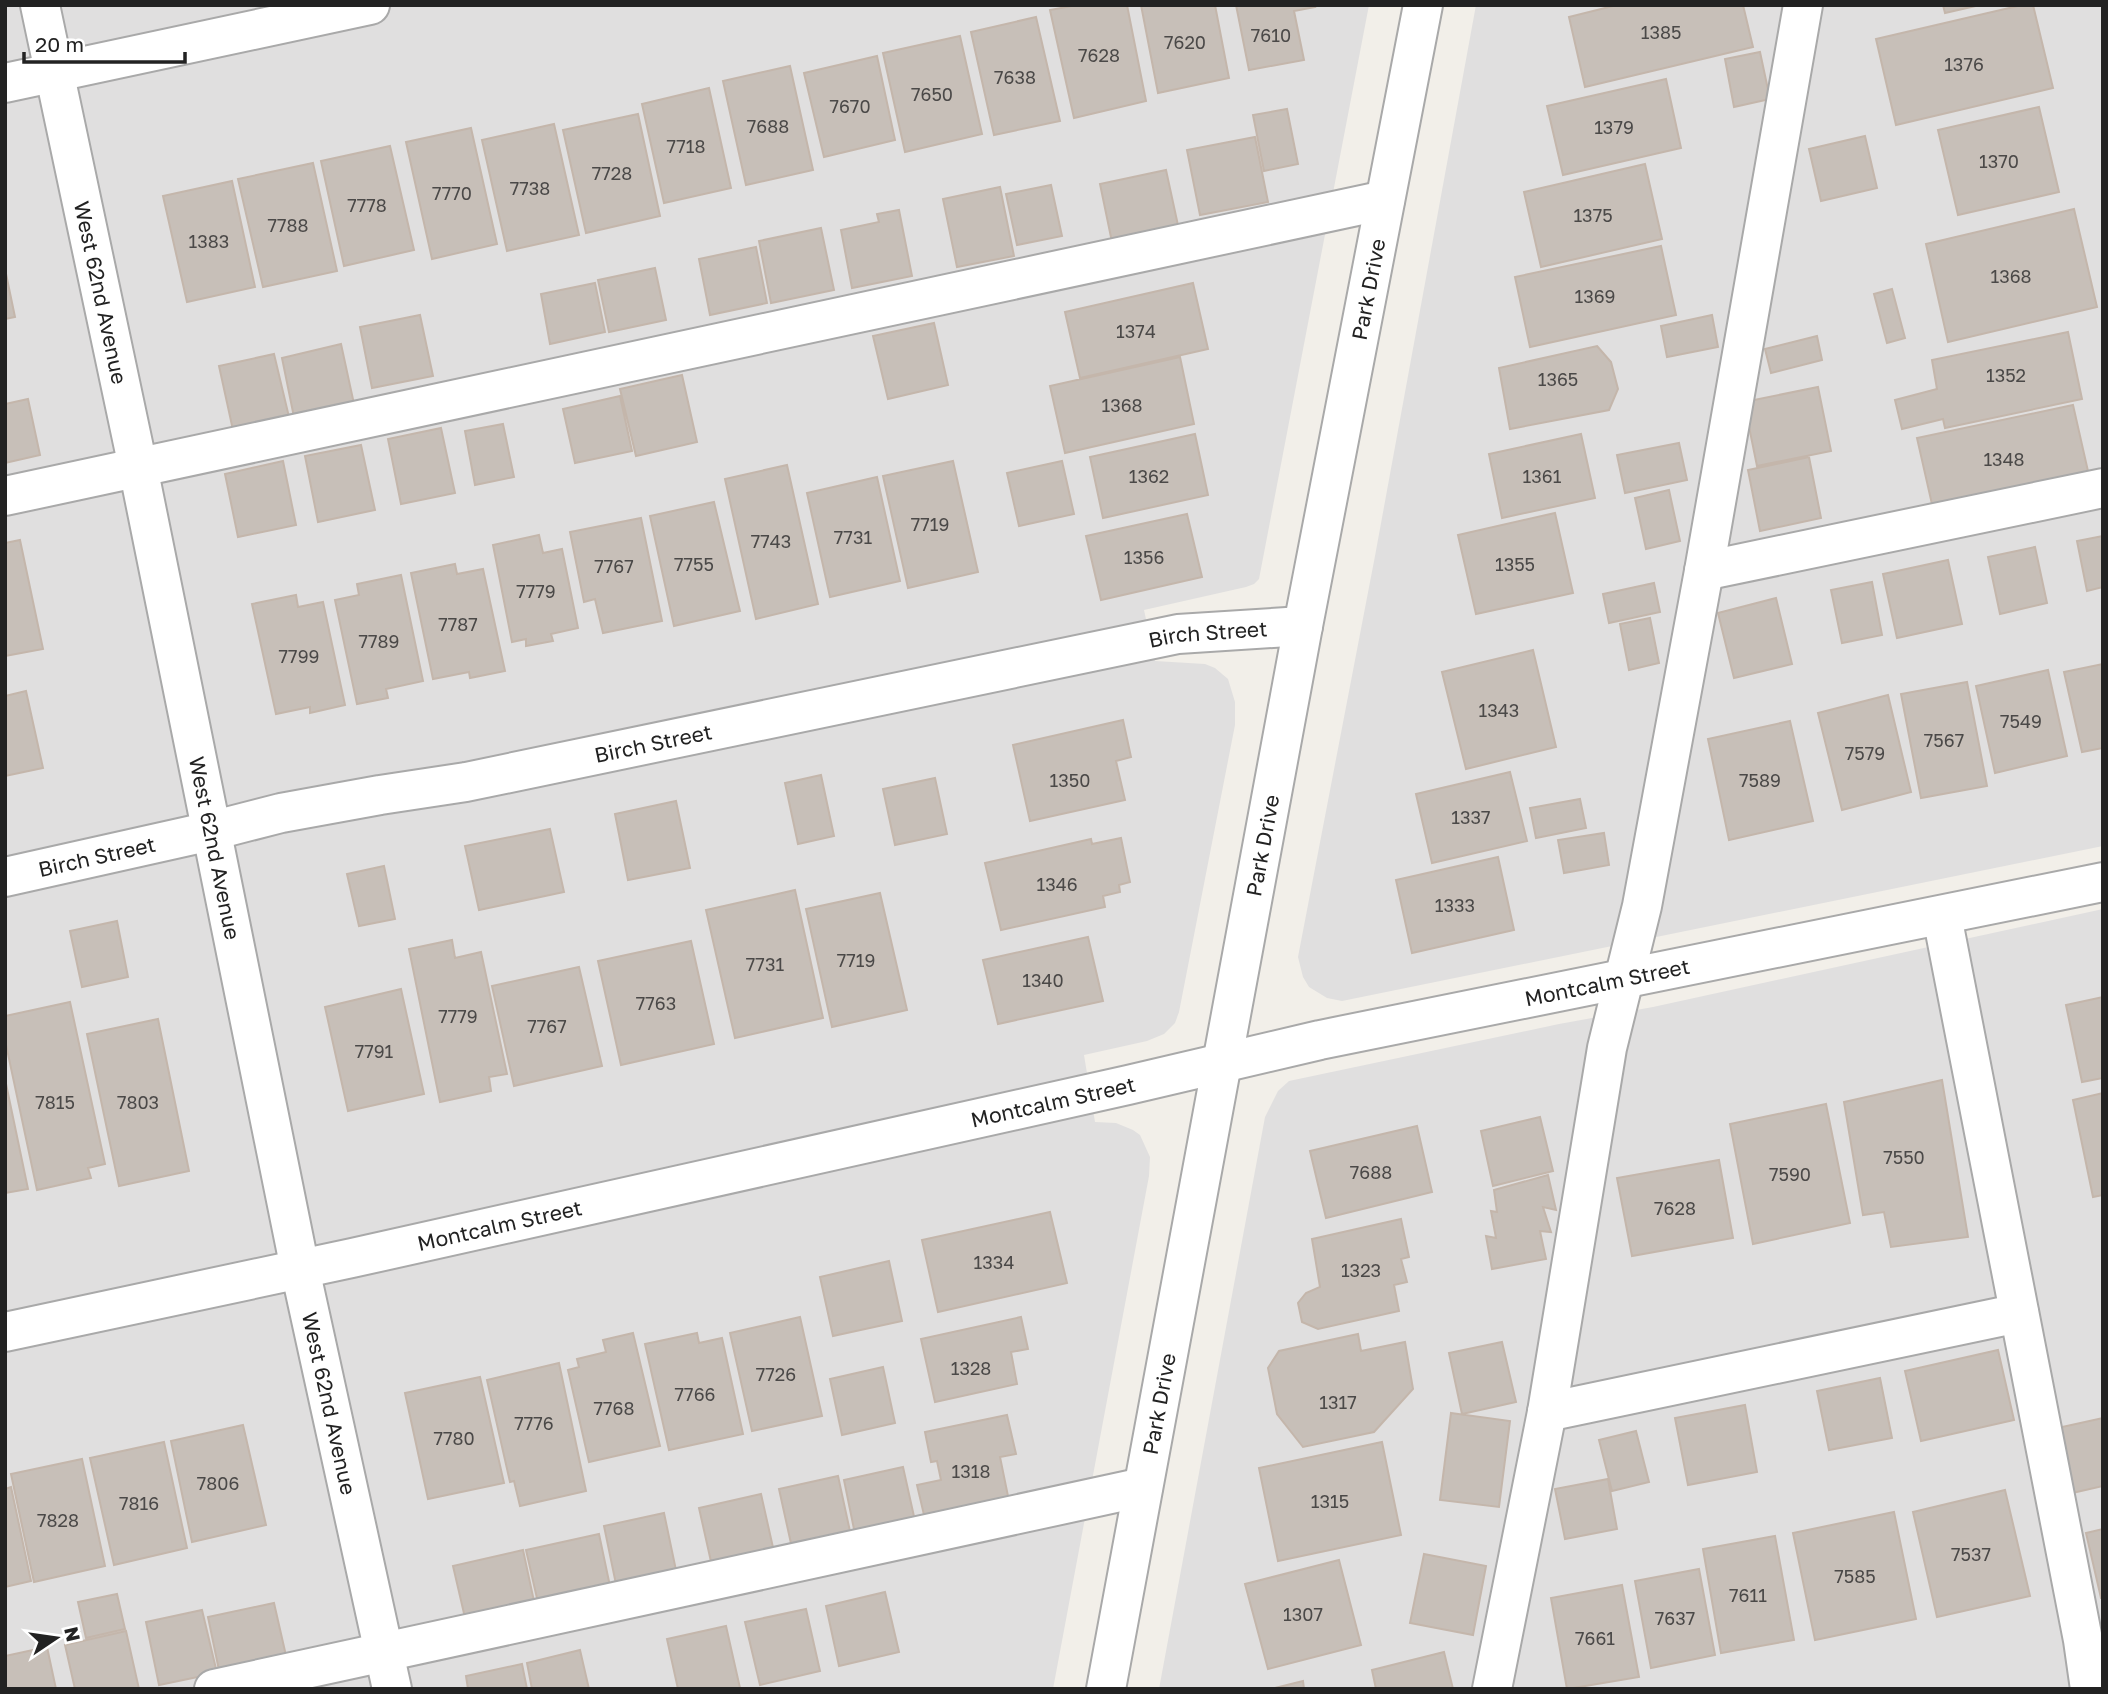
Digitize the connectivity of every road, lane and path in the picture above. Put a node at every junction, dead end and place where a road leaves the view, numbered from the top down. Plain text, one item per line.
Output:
1 (40, 5) edge
2 (370, 5) edge
3 (1423, 5) edge
4 (1803, 5) edge
5 (55, 73) junction
6 (5, 83) edge
7 (1385, 200) junction
8 (138, 467) junction
9 (2103, 488) edge
10 (5, 496) edge
11 (1704, 571) junction
12 (1303, 626) junction
13 (211, 831) junction
14 (5, 877) edge
15 (2103, 882) edge
16 (1942, 916) junction
17 (1623, 979) junction
18 (1223, 1063) junction
19 (300, 1269) junction
20 (2019, 1313) junction
21 (5, 1332) edge
22 (1547, 1412) junction
23 (1143, 1487) junction
24 (384, 1652) junction
25 (214, 1689) edge
26 (391, 1689) edge
27 (1106, 1689) edge
28 (1492, 1689) edge
29 (2090, 1689) edge

1 - 5 street, West 62nd Avenue
2 - 5 street
3 - 7 street, Park Drive
4 - 11 street
5 - 6 street
5 - 8 street, West 62nd Avenue
7 - 8 street
7 - 12 street, Park Drive
8 - 10 street
8 - 13 street, West 62nd Avenue
9 - 11 street
11 - 17 street
12 - 13 street, Birch Street
12 - 18 street, Park Drive
13 - 14 street, Birch Street
13 - 19 street, West 62nd Avenue
15 - 16 street, Montcalm Street
16 - 17 street, Montcalm Street
16 - 20 street
17 - 18 street, Montcalm Street
17 - 22 street
18 - 19 street, Montcalm Street
18 - 23 street, Park Drive
19 - 21 street, Montcalm Street
19 - 24 street, West 62nd Avenue
20 - 22 street
20 - 29 street
22 - 28 street
23 - 24 street
23 - 27 street, Park Drive
24 - 25 street
24 - 26 street, West 62nd Avenue

